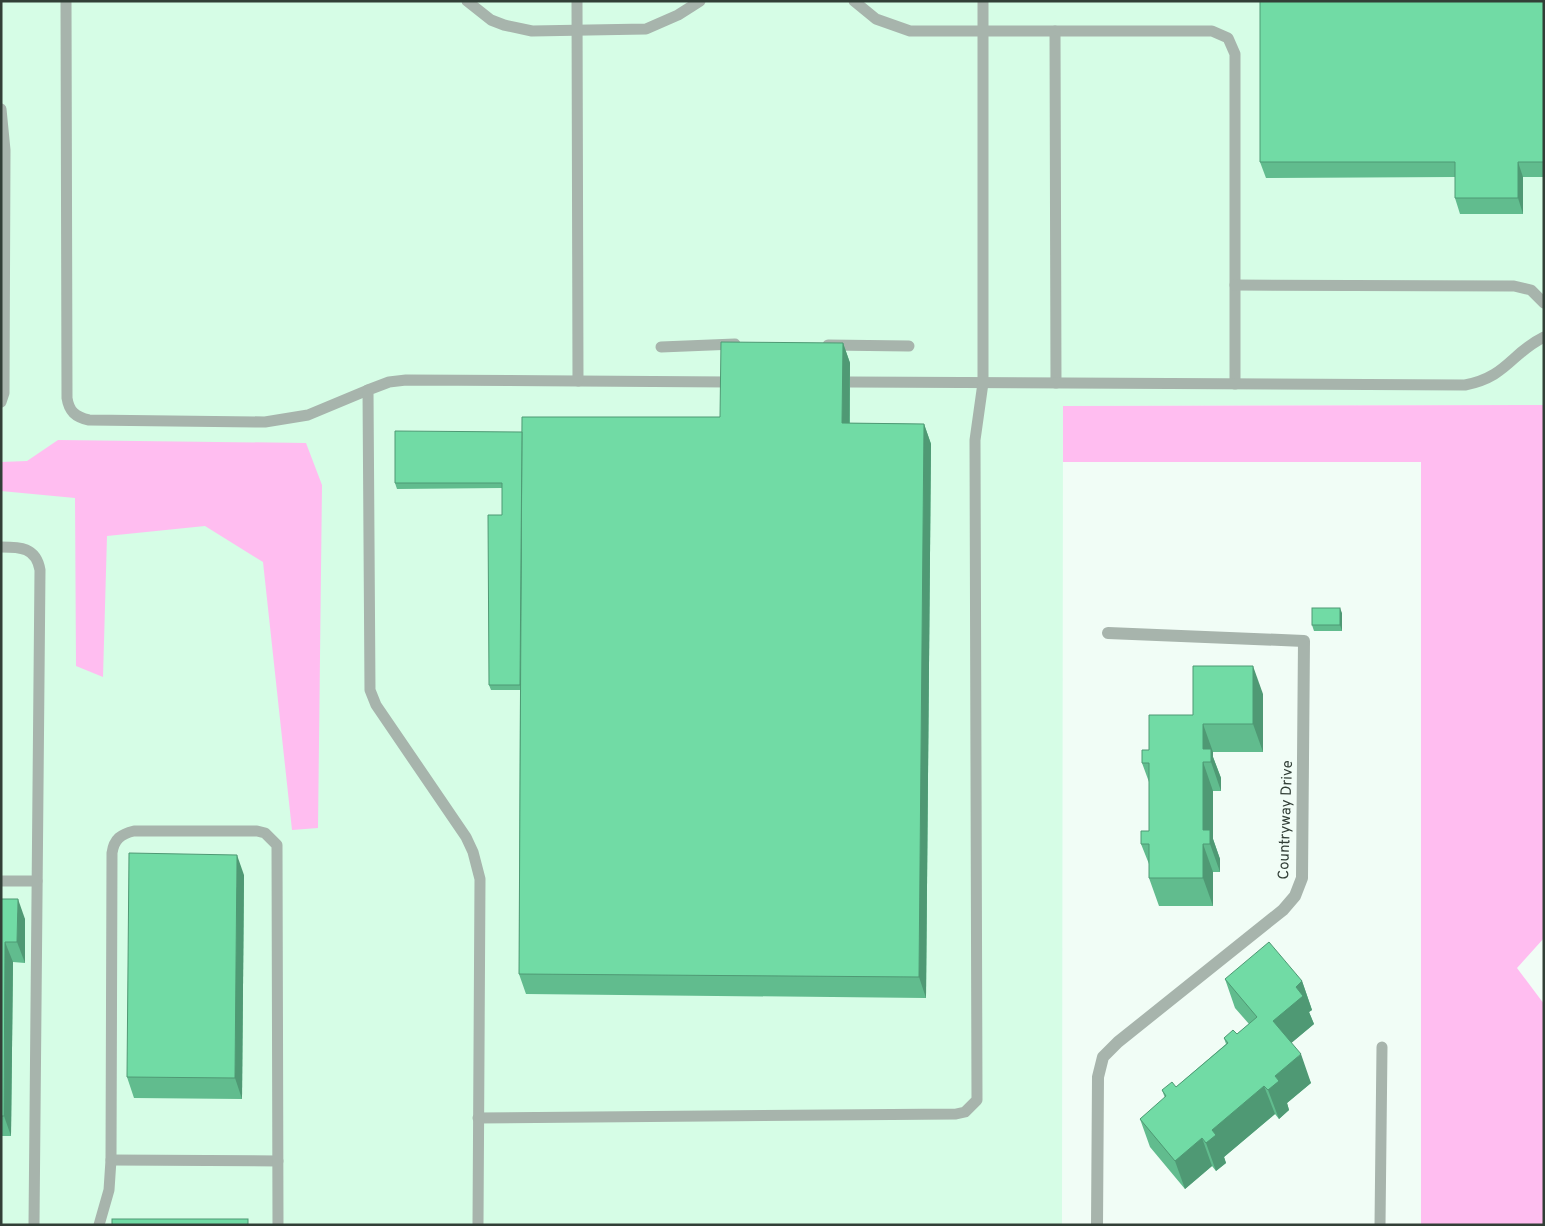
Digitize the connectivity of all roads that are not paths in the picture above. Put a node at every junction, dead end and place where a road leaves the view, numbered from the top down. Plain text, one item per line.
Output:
1 (66, 1) edge
2 (467, 1) edge
3 (577, 1) edge
4 (700, 1) edge
5 (854, 1) edge
6 (983, 1) edge
7 (577, 31) junction
8 (983, 31) junction
9 (1055, 31) junction
10 (1, 108) edge
11 (3, 150) edge
12 (3, 194) edge
13 (1235, 285) junction
14 (1544, 303) edge
15 (3, 329) edge
16 (1544, 337) edge
17 (743, 344) edge
18 (816, 344) edge
19 (909, 346) dead end
20 (661, 347) dead end
21 (578, 381) junction
22 (728, 382) edge
23 (850, 382) dead end
24 (983, 383) junction
25 (1056, 383) junction
26 (1235, 384) junction
27 (368, 390) junction
28 (1, 402) edge
29 (1, 547) edge
30 (1108, 633) dead end
31 (1, 881) edge
32 (37, 881) junction
33 (1382, 1046) dead end
34 (478, 1118) junction
35 (112, 1160) junction
36 (278, 1162) junction
37 (34, 1225) edge
38 (99, 1225) edge
39 (278, 1225) edge
40 (478, 1225) edge
41 (1097, 1225) edge
42 (1380, 1225) edge

1 - 27 lane
2 - 7 lane
3 - 7 lane
4 - 7 lane
5 - 8 lane
6 - 8 lane
7 - 21 lane
8 - 9 lane
8 - 24 lane
9 - 13 lane
9 - 25 lane
10 - 11 lane
11 - 12 lane
12 - 15 lane
13 - 14 lane
13 - 26 lane
15 - 28 lane
16 - 26 lane
17 - 20 lane
18 - 19 lane
21 - 22 lane
21 - 27 lane
23 - 24 lane
24 - 25 lane
24 - 34 lane
25 - 26 lane
27 - 34 lane
29 - 32 lane
30 - 41 street, Countryway Drive
31 - 32 lane
32 - 37 lane
33 - 42 lane
34 - 40 lane
35 - 36 lane
35 - 36 lane
35 - 38 lane
36 - 39 lane

